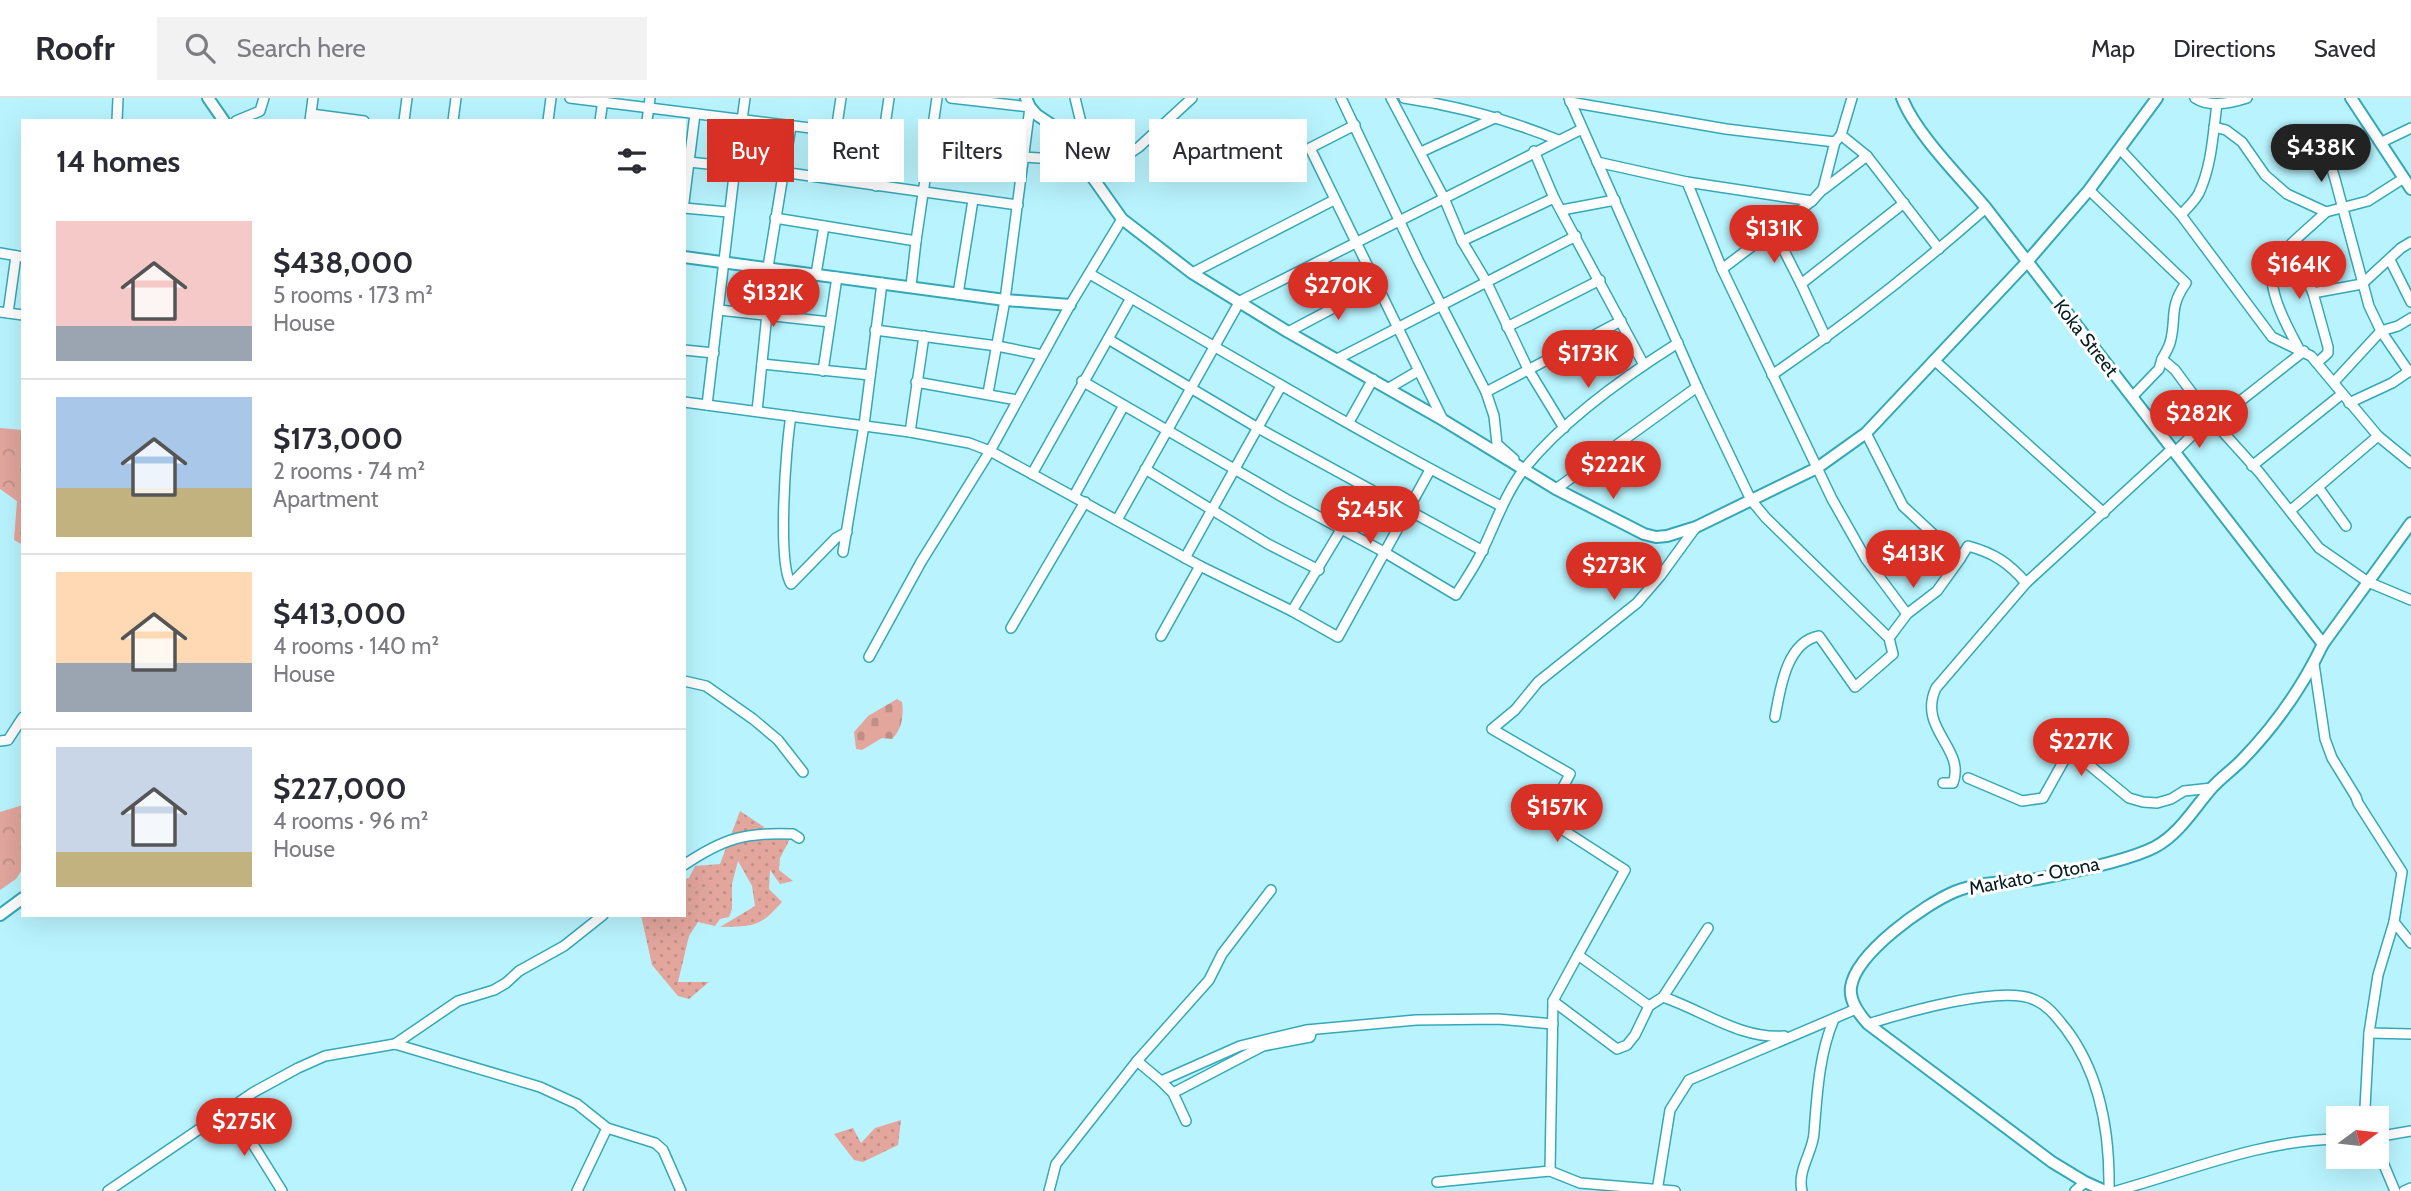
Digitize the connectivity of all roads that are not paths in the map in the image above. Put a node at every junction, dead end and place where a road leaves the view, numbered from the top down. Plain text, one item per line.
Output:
1 (118, 98) edge
2 (208, 98) edge
3 (264, 98) edge
4 (313, 98) edge
5 (408, 98) edge
6 (456, 98) edge
7 (551, 98) edge
8 (570, 98) edge
9 (745, 98) edge
10 (841, 98) edge
11 (889, 98) edge
12 (937, 98) edge
13 (951, 98) edge
14 (1075, 98) edge
15 (1192, 98) edge
16 (1341, 98) edge
17 (1391, 98) edge
18 (1404, 98) edge
19 (1852, 98) edge
20 (1902, 98) edge
21 (2157, 98) edge
22 (2195, 98) edge
23 (2247, 98) edge
24 (2351, 98) edge
25 (603, 100) edge
26 (1569, 100) edge
27 (1451, 101) edge
28 (1028, 102) edge
29 (649, 103) edge
30 (2217, 104) junction
31 (695, 114) junction
32 (310, 117) edge
33 (1497, 117) junction
34 (117, 119) edge
35 (223, 119) edge
36 (241, 119) edge
37 (342, 119) edge
38 (404, 119) edge
39 (453, 119) edge
40 (548, 119) edge
41 (600, 119) edge
42 (734, 119) edge
43 (742, 119) edge
44 (838, 119) edge
45 (886, 119) edge
46 (934, 119) edge
47 (1043, 119) edge
48 (1080, 119) edge
49 (1355, 125) junction
50 (2214, 127) junction
51 (2411, 128) edge
52 (1582, 129) junction
53 (1026, 130) edge
54 (1838, 139) junction
55 (1558, 140) junction
56 (2382, 142) junction
57 (1135, 148) edge
58 (2120, 149) junction
59 (2314, 150) dead end
60 (1534, 151) junction
61 (1421, 152) junction
62 (1867, 156) junction
63 (689, 162) junction
64 (1597, 162) junction
65 (707, 164) edge
66 (794, 174) edge
67 (2404, 178) junction
68 (733, 182) edge
69 (780, 182) edge
70 (877, 182) edge
71 (925, 182) edge
72 (1021, 182) edge
73 (1096, 182) edge
74 (1687, 182) junction
75 (876, 186) junction
76 (686, 188) edge
77 (1823, 189) junction
78 (2411, 189) edge
79 (2089, 190) junction
80 (924, 192) junction
81 (1444, 198) junction
82 (1554, 198) junction
83 (973, 200) junction
84 (1334, 200) junction
85 (1615, 200) junction
86 (1812, 201) junction
87 (1904, 203) junction
88 (686, 205) edge
89 (1018, 205) junction
90 (1986, 208) junction
91 (2343, 209) junction
92 (1562, 210) junction
93 (729, 212) junction
94 (2326, 212) junction
95 (2181, 215) junction
96 (775, 218) junction
97 (1122, 219) junction
98 (1399, 219) junction
99 (824, 226) junction
100 (1774, 232) junction
101 (1576, 236) junction
102 (916, 241) junction
103 (1462, 241) junction
104 (2411, 242) edge
105 (1356, 243) junction
106 (2292, 245) junction
107 (1940, 250) junction
108 (0, 253) edge
109 (19, 256) edge
110 (686, 257) edge
111 (2390, 260) junction
112 (724, 261) junction
113 (2026, 263) junction
114 (768, 267) junction
115 (1722, 269) junction
116 (1192, 273) junction
117 (816, 274) junction
118 (1090, 274) junction
119 (837, 277) junction
120 (1600, 280) junction
121 (1486, 281) junction
122 (882, 283) junction
123 (1801, 284) junction
124 (2362, 284) junction
125 (911, 286) junction
126 (1375, 286) junction
127 (2313, 293) junction
128 (958, 294) junction
129 (1131, 298) junction
130 (1005, 300) junction
131 (1240, 301) junction
132 (2411, 302) edge
133 (1070, 305) junction
134 (1441, 305) junction
135 (719, 310) junction
136 (4, 312) edge
137 (767, 314) junction
138 (2411, 318) edge
139 (830, 321) junction
140 (1621, 321) junction
141 (1507, 327) junction
142 (1397, 329) junction
143 (875, 330) junction
144 (1288, 331) junction
145 (2382, 331) junction
146 (924, 336) junction
147 (1826, 338) junction
148 (1108, 339) junction
149 (1678, 343) junction
150 (998, 346) junction
151 (1214, 347) junction
152 (686, 350) edge
153 (2302, 350) junction
154 (714, 353) junction
155 (1042, 355) junction
156 (1338, 359) junction
157 (2162, 359) junction
158 (1934, 360) junction
159 (2317, 363) junction
160 (762, 364) junction
161 (1644, 365) junction
162 (1528, 369) junction
163 (823, 371) junction
164 (1418, 371) junction
165 (2410, 371) edge
166 (870, 375) junction
167 (1772, 375) junction
168 (1373, 379) junction
169 (1082, 381) junction
170 (916, 382) junction
171 (2334, 382) junction
172 (1281, 386) junction
173 (1698, 387) junction
174 (1193, 388) junction
175 (1389, 388) junction
176 (1486, 392) junction
177 (988, 393) junction
178 (2342, 394) junction
179 (2132, 397) junction
180 (1017, 400) junction
181 (686, 402) edge
182 (2349, 403) junction
183 (707, 405) junction
184 (1124, 407) junction
185 (757, 411) junction
186 (791, 416) junction
187 (2212, 419) junction
188 (1444, 420) junction
189 (1349, 422) junction
190 (864, 425) junction
191 (1258, 428) junction
192 (1564, 428) junction
193 (1167, 431) junction
194 (910, 432) junction
195 (1866, 433) junction
196 (2378, 436) junction
197 (2174, 450) junction
198 (990, 451) junction
199 (2411, 463) edge
200 (2252, 466) junction
201 (1235, 468) junction
202 (1817, 468) junction
203 (1145, 469) junction
204 (1524, 469) junction
205 (1430, 470) junction
206 (1032, 474) junction
207 (2318, 487) junction
208 (1556, 489) junction
209 (1074, 496) junction
210 (1751, 500) junction
211 (1085, 502) junction
212 (1501, 506) junction
213 (1212, 509) junction
214 (2291, 510) junction
215 (1408, 512) junction
216 (2104, 513) junction
217 (1118, 520) junction
218 (2411, 523) edge
219 (2346, 526) dead end
220 (1696, 527) junction
221 (1342, 528) junction
222 (847, 532) junction
223 (1483, 551) junction
224 (842, 552) dead end
225 (1384, 552) junction
226 (1185, 558) junction
227 (1960, 559) junction
228 (1200, 566) junction
229 (1319, 570) junction
230 (2368, 582) junction
231 (2026, 583) junction
232 (2411, 600) edge
233 (1292, 611) junction
234 (1907, 614) junction
235 (1011, 628) dead end
236 (1161, 636) dead end
237 (1889, 638) junction
238 (2323, 644) junction
239 (869, 657) dead end
240 (2314, 664) junction
241 (686, 681) edge
242 (1774, 716) dead end
243 (21, 720) edge
244 (0, 741) edge
245 (803, 772) dead end
246 (1968, 778) dead end
247 (1943, 783) dead end
248 (2212, 788) junction
249 (799, 838) dead end
250 (686, 864) edge
251 (2406, 871) edge
252 (1271, 890) dead end
253 (21, 899) edge
254 (0, 915) edge
255 (600, 917) edge
256 (2395, 922) junction
257 (1708, 928) dead end
258 (2411, 943) edge
259 (1578, 955) junction
260 (1663, 998) junction
261 (1553, 1002) junction
262 (1649, 1006) junction
263 (1856, 1009) junction
264 (1834, 1019) junction
265 (1553, 1024) junction
266 (1868, 1024) junction
267 (1312, 1030) junction
268 (2369, 1033) junction
269 (2411, 1034) edge
270 (1793, 1035) junction
271 (395, 1044) junction
272 (1137, 1061) junction
273 (1161, 1081) junction
274 (1173, 1093) junction
275 (2365, 1106) edge
276 (231, 1109) junction
277 (1185, 1121) dead end
278 (607, 1128) junction
279 (2411, 1131) edge
280 (2389, 1135) edge
281 (2326, 1140) edge
282 (2386, 1169) edge
283 (1550, 1171) junction
284 (1437, 1182) dead end
285 (2085, 1182) junction
286 (2411, 1188) edge
287 (1657, 1190) edge
288 (108, 1191) edge
289 (282, 1191) edge
290 (578, 1191) edge
291 (681, 1191) edge
292 (1049, 1191) edge
293 (1675, 1191) edge
294 (1802, 1191) edge
295 (2075, 1191) edge
296 (2107, 1191) edge
297 (2116, 1191) edge
298 (2395, 1191) edge
299 (2404, 1191) edge

1 - 34 street
2 - 35 main road
3 - 36 street
4 - 32 street
5 - 38 street
6 - 39 street
7 - 40 street
8 - 25 street
9 - 43 street
10 - 44 street
11 - 45 street
12 - 46 street
13 - 28 street
14 - 48 street
15 - 57 street
16 - 49 street
17 - 61 street
18 - 27 street
19 - 54 street
20 - 90 main road, Koka Street
21 - 58 main road
22 - 30 street
23 - 30 street
24 - 56 main road
25 - 29 street
25 - 41 street
26 - 52 street
26 - 54 street
27 - 33 street
28 - 47 main road
28 - 53 street
29 - 31 street
30 - 50 street
31 - 42 street
31 - 63 street
32 - 37 street
33 - 55 street
33 - 61 street
49 - 84 street
49 - 98 street
50 - 94 street
50 - 95 street
51 - 56 street
52 - 55 street
52 - 64 street
54 - 62 street
54 - 77 street
55 - 60 street
56 - 67 main road
58 - 79 main road
58 - 95 street
59 - 91 street
60 - 81 street
60 - 82 street
61 - 81 street
62 - 77 street
62 - 87 street
63 - 65 street
63 - 76 street
64 - 74 street
64 - 85 street
66 - 75 street
67 - 78 main road
67 - 91 street
68 - 93 street
69 - 96 street
70 - 75 street
71 - 80 street
72 - 89 street
73 - 97 main road
74 - 86 street
74 - 115 street
75 - 80 street
77 - 86 street
79 - 113 main road
79 - 157 street
80 - 83 street
80 - 102 street
81 - 98 street
81 - 103 street
82 - 92 street
82 - 103 street
83 - 89 street
83 - 128 street
84 - 105 street
84 - 116 street
85 - 92 street
85 - 149 street
86 - 100 street
87 - 107 street
87 - 123 street
88 - 93 street
89 - 130 street
90 - 107 street
90 - 113 main road, Koka Street
91 - 94 street
91 - 124 street
92 - 101 street
93 - 112 street
94 - 106 street
95 - 153 street
96 - 99 street
96 - 114 street
97 - 116 main road
97 - 118 street
98 - 105 street
98 - 134 street
99 - 102 street
99 - 117 street
100 - 115 street
100 - 123 street
101 - 120 street
101 - 121 street
102 - 125 street
103 - 121 street
104 - 111 street
105 - 126 street
105 - 131 street
106 - 127 street
106 - 153 street
107 - 147 street
108 - 109 street
109 - 136 street
110 - 112 main road
111 - 124 street
111 - 132 street
112 - 114 main road
112 - 135 street
113 - 158 main road
113 - 179 main road, Koka Street
114 - 117 main road
115 - 167 street
116 - 131 main road
117 - 119 main road
118 - 129 street
118 - 133 street
119 - 122 main road
119 - 139 street
120 - 140 street
120 - 141 street
121 - 134 street
121 - 141 street
122 - 125 main road
122 - 143 street
123 - 147 street
124 - 127 street
124 - 145 street
125 - 128 main road
126 - 142 street
126 - 144 street
127 - 159 street
128 - 130 main road
129 - 148 street
129 - 151 street
130 - 133 main road
130 - 150 street
131 - 144 main road
131 - 151 street
133 - 155 street
134 - 142 street
134 - 176 street
135 - 137 street
135 - 154 street
137 - 139 street
137 - 160 street
138 - 145 street
139 - 163 street
140 - 161 street
140 - 162 street
141 - 162 street
142 - 156 street
142 - 164 street
143 - 146 street
143 - 166 street
144 - 156 main road
145 - 165 street
145 - 171 street
146 - 150 street
146 - 170 street
147 - 167 street
148 - 169 street
148 - 174 street
149 - 161 street
149 - 173 street
150 - 155 street
150 - 177 street
151 - 172 street
151 - 174 street
152 - 154 street
153 - 159 street
153 - 187 street
154 - 183 street
155 - 180 street
156 - 168 main road
157 - 179 street
157 - 187 street
158 - 195 main road
158 - 216 street
159 - 171 street
160 - 163 street
160 - 185 street
161 - 192 street
162 - 176 street
162 - 192 street
163 - 166 street
164 - 175 street
164 - 188 street
165 - 182 street
166 - 190 street
167 - 202 street
168 - 175 main road
168 - 189 street
169 - 184 street
169 - 206 street
170 - 177 street
170 - 194 street
171 - 178 street
172 - 189 street
172 - 191 street
173 - 208 street
173 - 210 street
174 - 191 street
174 - 193 street
175 - 188 main road
176 - 204 street
177 - 180 street
178 - 182 street
178 - 200 street
179 - 197 main road, Koka Street
180 - 198 street
181 - 183 street
182 - 196 street
183 - 185 street
184 - 193 street
184 - 209 street
185 - 186 street
186 - 190 street
186 - 222 street
187 - 197 street
187 - 200 street
188 - 204 main road
189 - 205 street
190 - 194 street
190 - 222 street
191 - 201 street
191 - 215 street
192 - 204 street
193 - 201 street
193 - 203 street
194 - 198 street
195 - 202 main road
195 - 227 street
196 - 199 street
196 - 207 street
197 - 216 street
197 - 238 main road, Koka Street
198 - 206 street
198 - 239 street
200 - 214 street
201 - 213 street
201 - 221 street
202 - 210 main road
202 - 234 street
203 - 213 street
203 - 217 street
204 - 208 main road
204 - 212 street
205 - 212 street
205 - 215 street
206 - 209 street
207 - 214 street
207 - 219 street
208 - 220 main road
209 - 211 street
210 - 220 main road
210 - 237 street
211 - 217 street
211 - 235 street
212 - 223 street
213 - 226 street
213 - 229 street
214 - 230 street
215 - 223 street
215 - 225 street
216 - 231 street
217 - 226 street
218 - 230 main road, Markato - Otona
220 - 259 street
221 - 225 street
221 - 229 street
222 - 224 street
223 - 225 street
225 - 233 street
226 - 228 street
227 - 231 street
227 - 234 street
228 - 233 street
228 - 236 street
229 - 233 street
230 - 232 street
230 - 238 main road, Markato - Otona
231 - 247 street
234 - 237 street
237 - 242 street
238 - 240 main road, Markato - Otona
240 - 248 main road, Markato - Otona
240 - 251 street
241 - 245 street
243 - 244 street
246 - 248 street
248 - 263 main road, Markato - Otona
249 - 250 street
251 - 256 street
252 - 272 street
253 - 254 main road
255 - 271 street
256 - 258 street
256 - 268 street
257 - 260 street
259 - 261 street
259 - 262 street
260 - 262 street
260 - 270 street
261 - 262 street
261 - 265 street
263 - 264 street
263 - 266 main road, Markato - Otona
264 - 270 street
264 - 294 street
265 - 267 street
265 - 283 street
266 - 285 main road, Markato - Otona
266 - 296 street
267 - 273 street
267 - 274 street
268 - 269 street
268 - 275 street
270 - 287 street
271 - 276 street
271 - 278 street
272 - 273 street
272 - 292 street
273 - 274 street
274 - 277 street
276 - 288 street
276 - 289 street
278 - 290 street
278 - 291 street
279 - 280 street
281 - 297 street
282 - 298 street
283 - 284 street
283 - 287 street
285 - 295 street
285 - 296 main road, Markato - Otona
286 - 299 street
287 - 293 street

